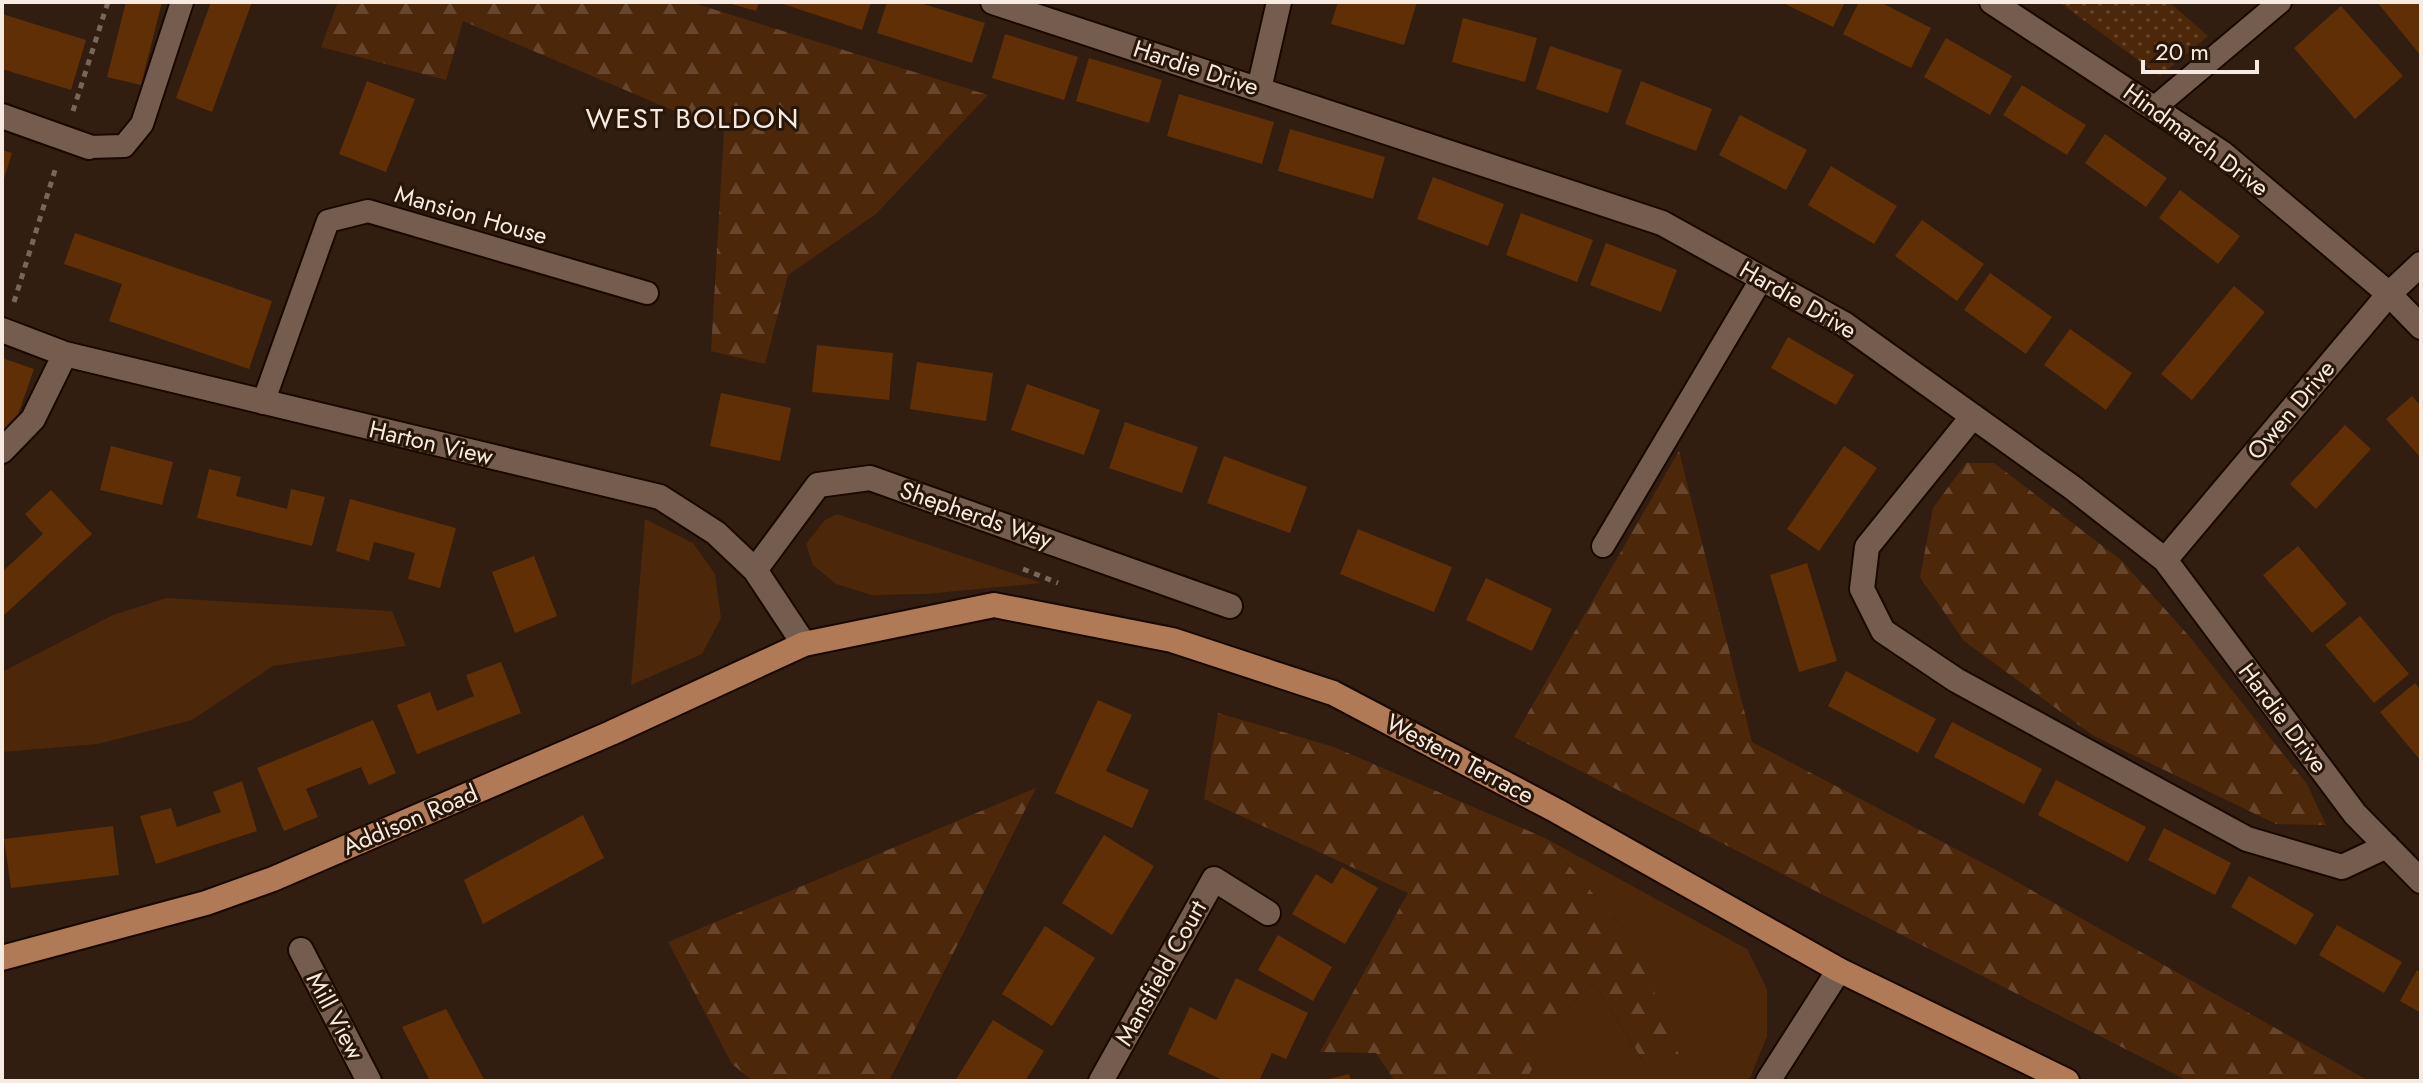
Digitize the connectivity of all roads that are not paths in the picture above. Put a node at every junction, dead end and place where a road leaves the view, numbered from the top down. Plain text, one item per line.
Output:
1 (182, 2) edge
2 (993, 2) edge
3 (1279, 2) edge
4 (1992, 2) edge
5 (2280, 2) edge
6 (1259, 89) junction
7 (2154, 108) junction
8 (2, 116) edge
9 (89, 147) joint
10 (2421, 264) edge
11 (1762, 278) junction
12 (647, 293) dead end
13 (2389, 294) junction
14 (2421, 327) edge
15 (4, 331) edge
16 (65, 354) junction
17 (263, 403) junction
18 (1973, 416) junction
19 (2, 451) edge
20 (1603, 546) dead end
21 (2165, 560) junction
22 (755, 570) junction
23 (1230, 606) dead end
24 (804, 644) junction
25 (2387, 846) junction
26 (2421, 881) edge
27 (1268, 913) dead end
28 (301, 950) dead end
29 (2, 958) edge
30 (1839, 970) junction
31 (369, 1081) edge
32 (1101, 1081) edge
33 (1768, 1081) edge
34 (2067, 1081) edge

1 - 9 lane
2 - 6 street, Hardie Drive
3 - 6 street
4 - 7 street, Hindmarch Drive
5 - 7 lane
6 - 11 street, Hardie Drive
7 - 13 street, Hindmarch Drive
8 - 9 street
10 - 13 street, Owen Drive
11 - 18 street, Hardie Drive
11 - 20 lane
12 - 17 lane, Mansion House
13 - 14 street, Hindmarch Drive
13 - 21 street, Owen Drive
15 - 16 street, Harton View
16 - 17 street, Harton View
16 - 19 street
17 - 22 street, Harton View
18 - 21 street, Hardie Drive
18 - 25 street
21 - 25 street, Hardie Drive
22 - 23 street, Shepherds Way
22 - 24 street, Harton View
24 - 29 main road, Addison Road
24 - 30 main road, Western Terrace
25 - 26 street, Hardie Drive
27 - 32 street, Mansfield Court
28 - 31 street, Mill View
30 - 33 street
30 - 34 main road, Western Terrace

